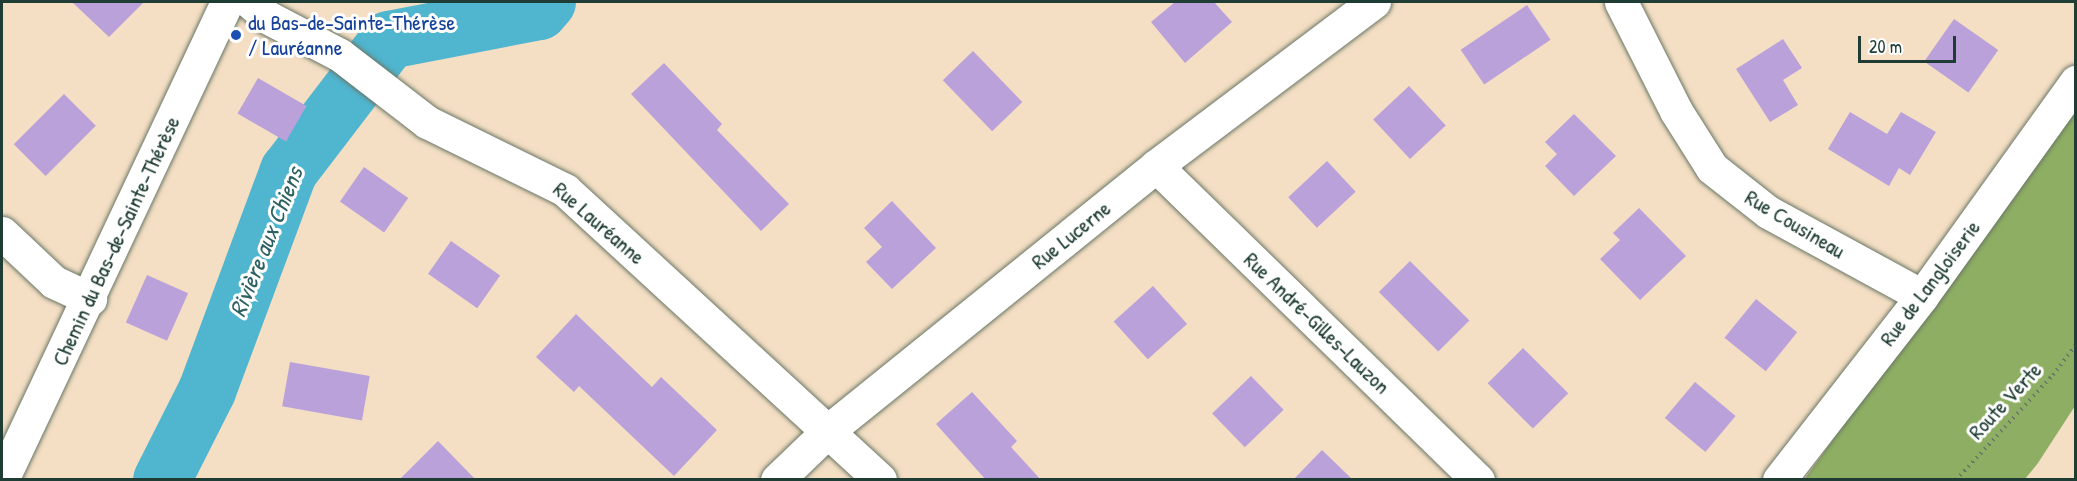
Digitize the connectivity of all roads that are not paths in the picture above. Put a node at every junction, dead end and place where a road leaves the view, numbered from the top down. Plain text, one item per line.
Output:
1 (227, 2) edge
2 (250, 2) edge
3 (1374, 2) edge
4 (1621, 2) edge
5 (2076, 82) edge
6 (1156, 166) junction
7 (2, 233) edge
8 (1922, 296) junction
9 (90, 299) junction
10 (829, 430) junction
11 (2, 480) edge
12 (777, 480) edge
13 (880, 480) edge
14 (1478, 480) edge
15 (1779, 480) edge

1 - 9 street, Chemin du Bas-de-Sainte-Thérèse
2 - 10 street, Rue Lauréanne
3 - 6 street, Rue Lucerne
4 - 8 street, Rue Cousineau
5 - 8 street, Rue de Langloiserie
6 - 10 street, Rue Lucerne
6 - 14 street, Rue André-Gilles-Lauzon
7 - 9 street
8 - 15 street, Rue de Langloiserie
9 - 11 street, Chemin du Bas-de-Sainte-Thérèse
10 - 12 street, Rue Lucerne
10 - 13 street, Rue Lauréanne

